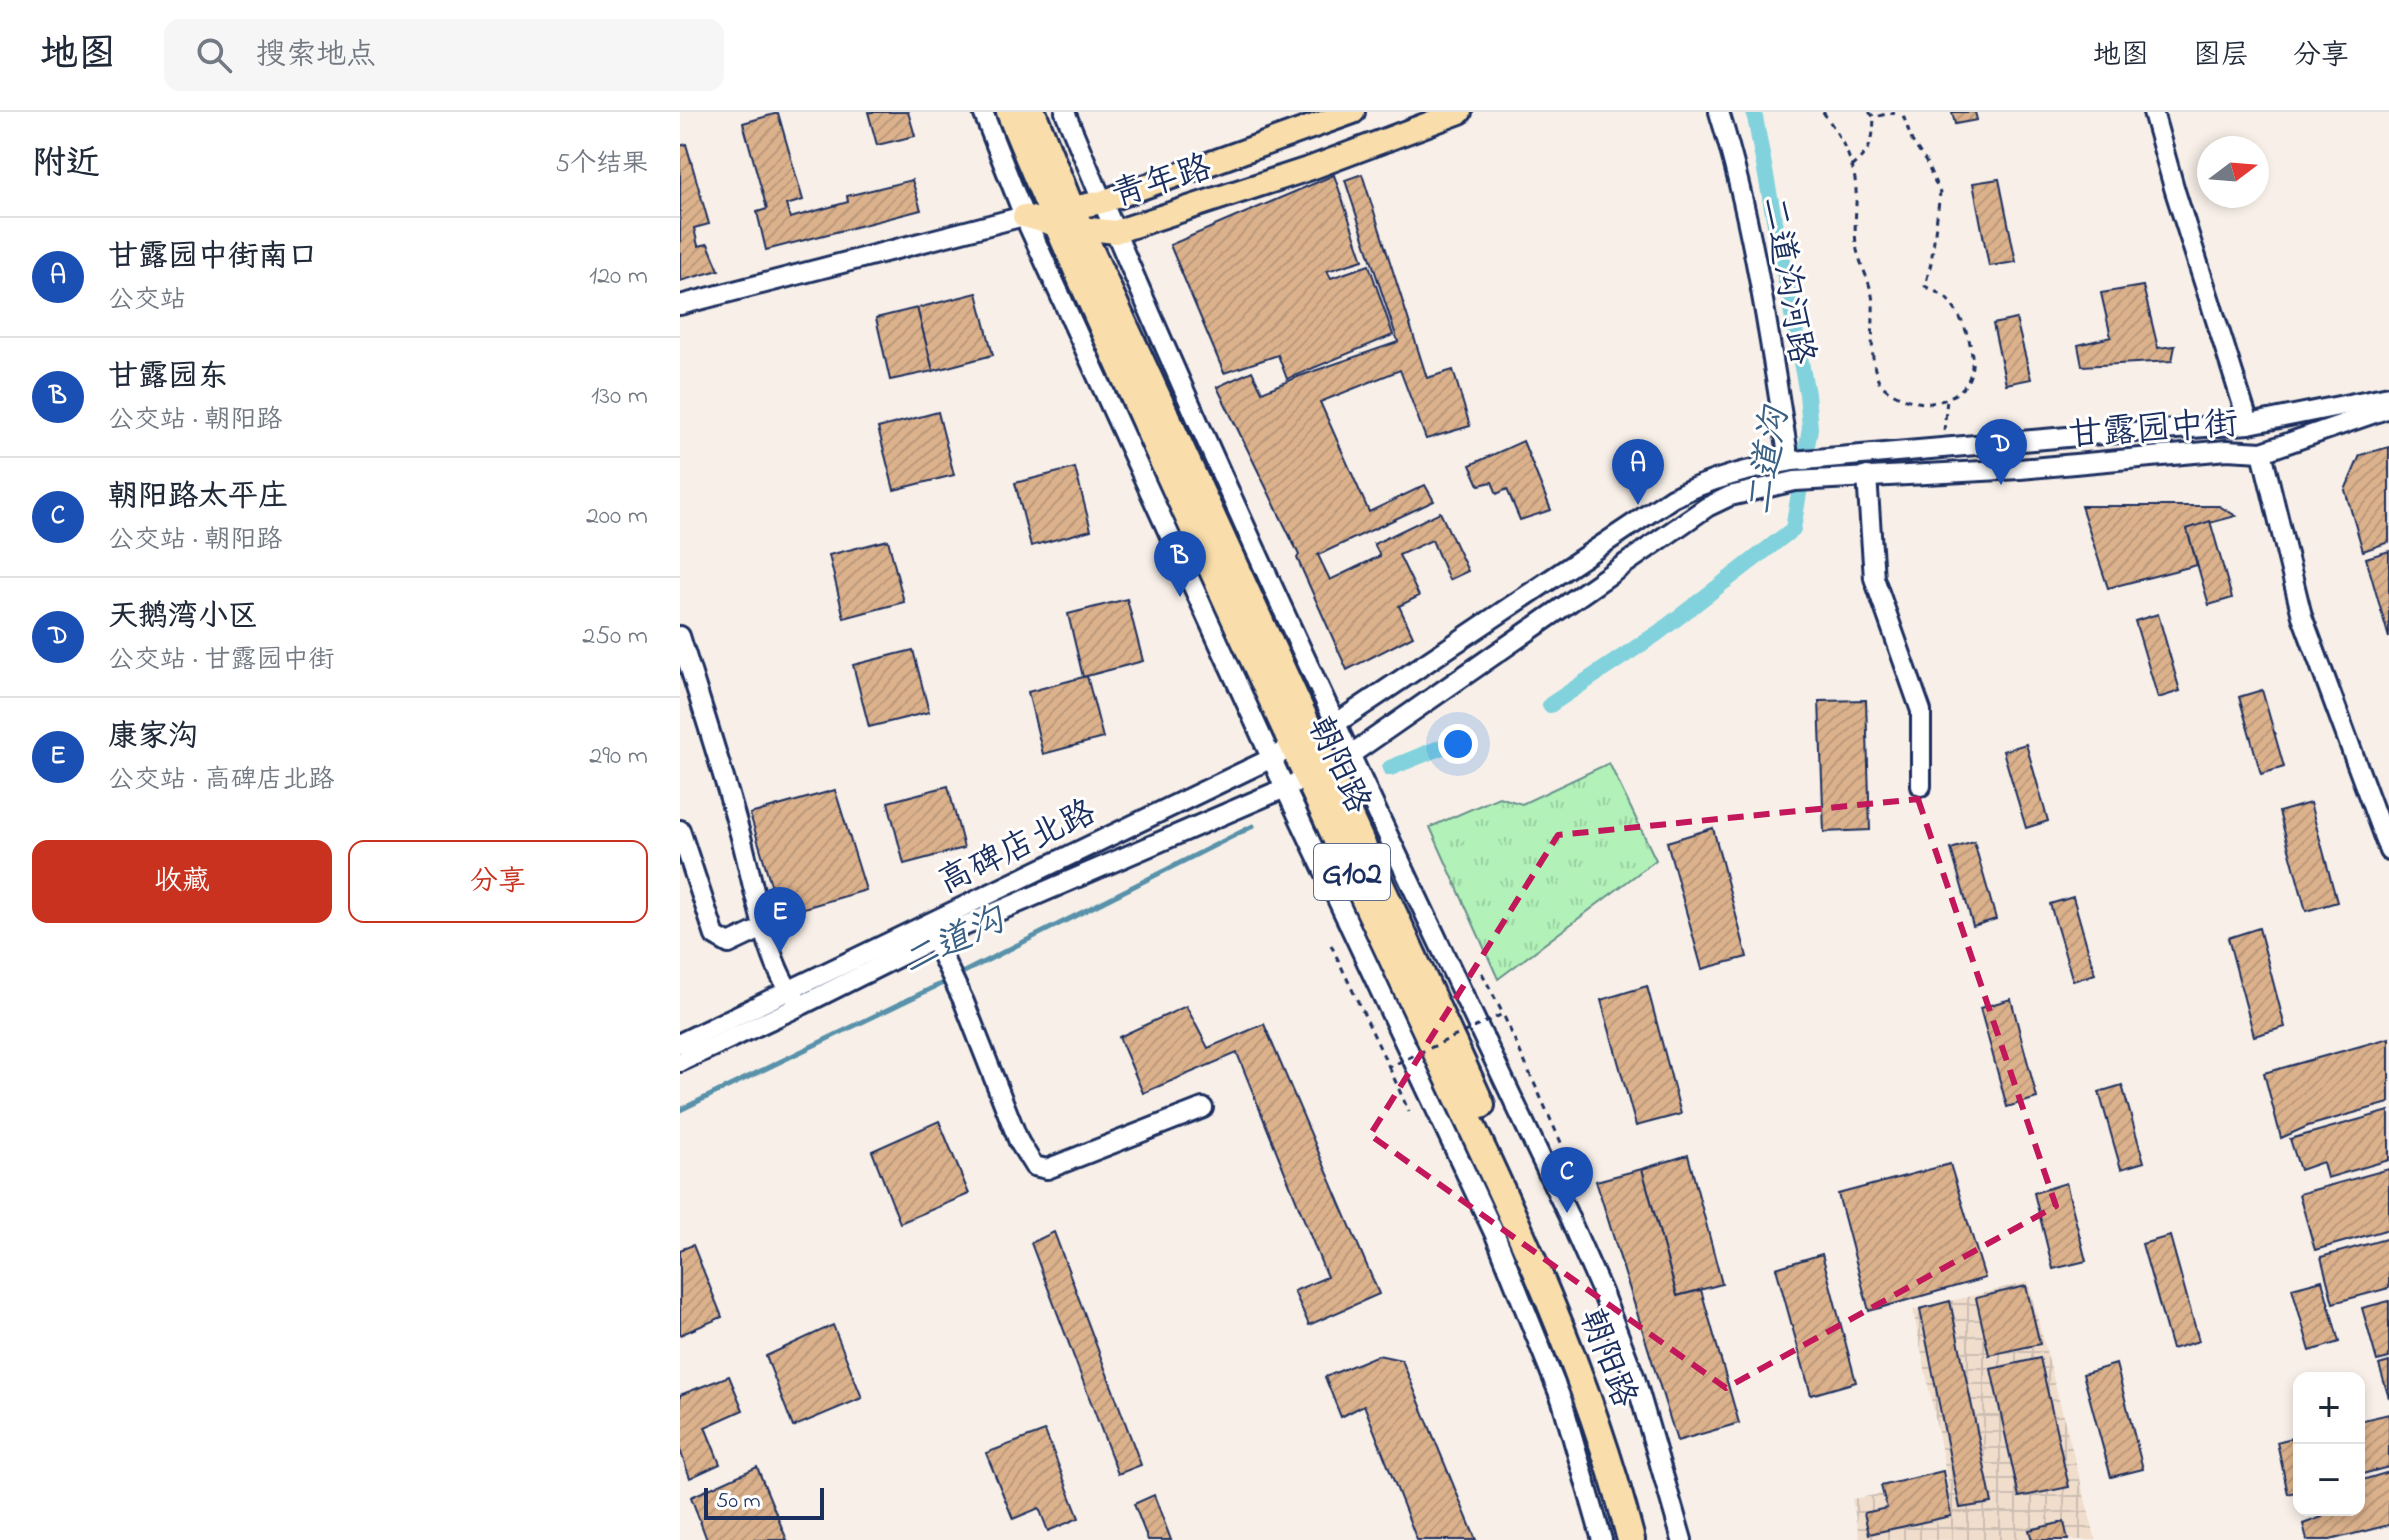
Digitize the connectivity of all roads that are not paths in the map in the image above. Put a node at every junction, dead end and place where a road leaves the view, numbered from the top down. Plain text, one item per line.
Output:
1 (983, 112) edge
2 (1010, 112) edge
3 (1032, 112) edge
4 (1065, 112) edge
5 (1353, 112) edge
6 (1460, 112) edge
7 (1719, 112) edge
8 (2153, 112) edge
9 (1102, 202) junction
10 (1024, 216) junction
11 (1064, 219) junction
12 (1115, 232) junction
13 (680, 305) edge
14 (2389, 396) edge
15 (2389, 408) edge
16 (2249, 424) junction
17 (2262, 452) junction
18 (1790, 461) junction
19 (1867, 476) junction
20 (1795, 481) joint
21 (680, 636) edge
22 (1303, 741) junction
23 (1317, 772) junction
24 (1921, 786) dead end
25 (680, 830) edge
26 (2389, 851) edge
27 (765, 927) junction
28 (937, 947) junction
29 (788, 991) junction
30 (802, 1005) junction
31 (680, 1043) edge
32 (680, 1062) edge
33 (1203, 1108) dead end
34 (1602, 1540) edge
35 (1631, 1540) edge
36 (1649, 1540) edge
37 (1682, 1540) edge

1 - 10 street, 朝阳路
2 - 11 highway, 朝阳路 / G102
3 - 11 highway, 朝阳路 / G102
4 - 9 street, 朝阳路
5 - 9 main road, 青年路
6 - 12 main road, 青年路
7 - 18 street, 二道沟河路
8 - 16 street
9 - 11 main road, 青年路
9 - 12 street, 朝阳路
10 - 11 main road, 青年路
10 - 13 street
10 - 22 street, 朝阳路
11 - 12 main road, 青年路
11 - 22 highway, 朝阳路 / G102
12 - 22 street, 朝阳路
14 - 16 street, 甘露园中街
15 - 17 street, 甘露园中街
16 - 18 street, 甘露园中街
17 - 19 street, 甘露园中街
17 - 26 street
18 - 22 street, 高碑店北路
19 - 20 street, 甘露园中街
19 - 24 street
20 - 23 street, 高碑店北路
21 - 27 street
22 - 23 highway, 朝阳路 / G102
22 - 23 street, 朝阳路
22 - 29 street, 高碑店北路
23 - 28 street, 高碑店北路
23 - 34 street, 朝阳路
23 - 35 highway, 朝阳路 / G102
23 - 36 highway, 朝阳路 / G102
23 - 37 street, 朝阳路
25 - 27 street
27 - 29 street
28 - 30 street, 高碑店北路
28 - 33 street
29 - 30 street
29 - 31 street, 高碑店北路
30 - 32 street, 高碑店北路

